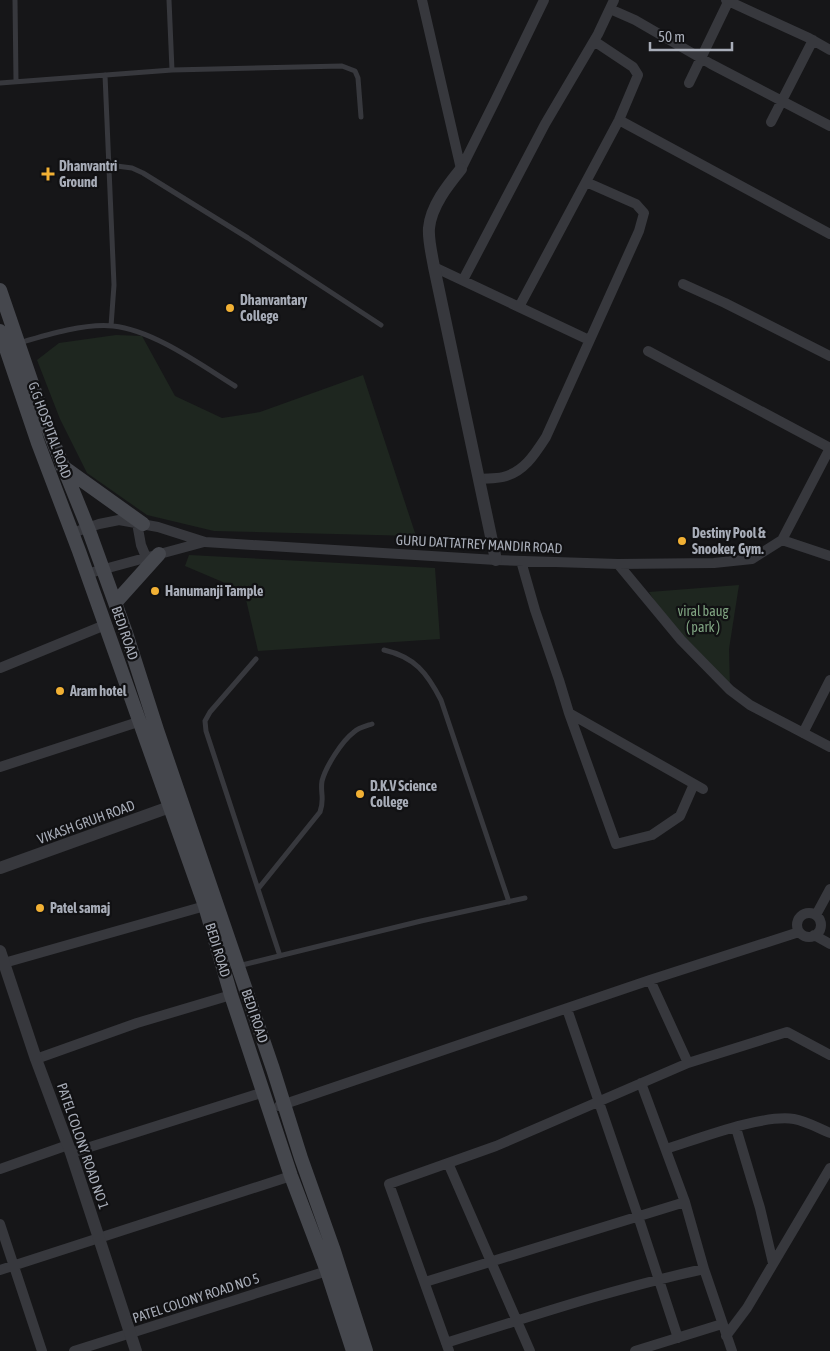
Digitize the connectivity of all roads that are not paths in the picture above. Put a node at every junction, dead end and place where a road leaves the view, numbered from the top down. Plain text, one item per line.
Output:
1 (15, 0) edge
2 (169, 0) edge
3 (422, 0) edge
4 (544, 0) edge
5 (728, 0) edge
6 (612, 4) edge
7 (813, 40) junction
8 (594, 42) junction
9 (830, 50) edge
10 (701, 58) junction
11 (172, 70) junction
12 (104, 75) junction
13 (16, 81) junction
14 (0, 82) edge
15 (689, 83) dead end
16 (783, 100) junction
17 (362, 117) dead end
18 (619, 120) junction
19 (771, 122) dead end
20 (830, 126) edge
21 (109, 165) junction
22 (461, 169) junction
23 (586, 182) junction
24 (830, 234) edge
25 (434, 267) junction
26 (463, 280) junction
27 (683, 284) dead end
28 (0, 290) edge
29 (519, 307) junction
30 (381, 325) dead end
31 (111, 326) junction
32 (0, 333) edge
33 (589, 340) junction
34 (19, 343) junction
35 (648, 351) dead end
36 (830, 356) edge
37 (235, 386) dead end
38 (830, 448) edge
39 (62, 465) junction
40 (479, 479) junction
41 (140, 523) junction
42 (88, 528) junction
43 (72, 533) junction
44 (782, 540) junction
45 (206, 542) junction
46 (79, 551) joint
47 (152, 555) junction
48 (830, 556) edge
49 (496, 560) junction
50 (521, 561) junction
51 (618, 564) junction
52 (103, 569) junction
53 (86, 574) junction
54 (115, 603) junction
55 (105, 625) junction
56 (384, 650) dead end
57 (256, 659) dead end
58 (0, 668) edge
59 (830, 680) edge
60 (569, 713) junction
61 (138, 722) junction
62 (372, 724) dead end
63 (803, 732) junction
64 (830, 747) edge
65 (0, 767) edge
66 (183, 803) junction
67 (169, 808) junction
68 (0, 868) edge
69 (258, 889) junction
70 (830, 889) edge
71 (525, 898) dead end
72 (509, 902) junction
73 (204, 906) junction
74 (816, 915) junction
75 (799, 932) junction
76 (814, 935) junction
77 (830, 944) edge
78 (280, 956) junction
79 (2, 957) edge
80 (238, 966) junction
81 (650, 980) junction
82 (231, 995) junction
83 (567, 1009) junction
84 (830, 1055) edge
85 (36, 1059) junction
86 (688, 1063) junction
87 (641, 1084) junction
88 (264, 1092) junction
89 (599, 1101) junction
90 (285, 1104) junction
91 (270, 1109) junction
92 (736, 1128) junction
93 (830, 1133) edge
94 (69, 1149) junction
95 (666, 1149) junction
96 (448, 1163) junction
97 (830, 1168) edge
98 (0, 1169) edge
99 (291, 1176) junction
100 (685, 1202) junction
101 (638, 1216) junction
102 (0, 1224) edge
103 (99, 1238) junction
104 (490, 1262) junction
105 (773, 1263) junction
106 (14, 1265) junction
107 (704, 1269) junction
108 (0, 1270) edge
109 (327, 1271) junction
110 (659, 1279) junction
111 (425, 1282) junction
112 (516, 1321) junction
113 (722, 1324) junction
114 (130, 1333) junction
115 (726, 1336) junction
116 (678, 1338) junction
117 (448, 1347) edge
118 (42, 1351) edge
119 (74, 1351) edge
120 (136, 1351) edge
121 (353, 1351) edge
122 (366, 1351) edge
123 (530, 1351) edge
124 (635, 1351) edge
125 (732, 1351) edge

1 - 13 lane
2 - 11 lane
3 - 22 street
4 - 22 street
5 - 7 street
5 - 10 street
6 - 8 street
6 - 10 street
7 - 9 street
7 - 16 street
8 - 18 street
8 - 26 street
10 - 15 street
10 - 16 street
11 - 12 lane
11 - 17 lane
12 - 13 lane
12 - 21 lane
13 - 14 lane
16 - 19 street
16 - 20 street
18 - 23 street
18 - 24 street
21 - 30 lane
21 - 31 lane
22 - 25 street
23 - 29 street
23 - 33 street
25 - 26 street
25 - 40 street
26 - 29 street
27 - 36 street
28 - 34 main road, G.G HOSPITAL ROAD
29 - 33 street
31 - 34 lane
31 - 37 lane
32 - 43 main road, G.G HOSPITAL ROAD
33 - 40 street
34 - 39 main road, G.G HOSPITAL ROAD
35 - 38 street
38 - 44 street
39 - 41 main road
39 - 42 main road, G.G HOSPITAL ROAD
40 - 49 street
41 - 42 street, GURU DATTATREY MANDIR ROAD
41 - 45 street, GURU DATTATREY MANDIR ROAD
41 - 47 street
42 - 43 street, GURU DATTATREY MANDIR ROAD
42 - 52 main road, G.G HOSPITAL ROAD
43 - 46 main road, G.G HOSPITAL ROAD
44 - 48 street
44 - 51 street, GURU DATTATREY MANDIR ROAD
45 - 47 street, GURU DATTATREY MANDIR ROAD
45 - 49 street, GURU DATTATREY MANDIR ROAD
46 - 53 main road, BEDI ROAD
47 - 52 street, GURU DATTATREY MANDIR ROAD
47 - 54 main road
49 - 50 street, GURU DATTATREY MANDIR ROAD
50 - 51 street, GURU DATTATREY MANDIR ROAD
50 - 60 street
51 - 63 street
52 - 53 street, GURU DATTATREY MANDIR ROAD
52 - 54 main road, BEDI ROAD
53 - 55 main road, BEDI ROAD
54 - 66 main road, BEDI ROAD
55 - 58 street
55 - 61 main road, BEDI ROAD
56 - 72 lane
57 - 69 lane
59 - 63 street
60 - 60 street
61 - 65 street
61 - 67 main road, BEDI ROAD
62 - 69 lane
63 - 64 street
66 - 67 street, VIKASH GRUH ROAD
66 - 80 main road, BEDI ROAD
67 - 68 street, VIKASH GRUH ROAD
67 - 73 main road, BEDI ROAD
69 - 78 lane
70 - 74 street
71 - 72 lane
72 - 78 lane
73 - 79 street
73 - 82 main road, BEDI ROAD
74 - 75 street
74 - 76 street
75 - 76 street
75 - 81 street
76 - 77 street
78 - 80 lane
79 - 85 street, PATEL COLONY ROAD NO 1
80 - 90 main road, BEDI ROAD
81 - 83 street
81 - 86 street
82 - 85 street
82 - 88 main road, BEDI ROAD
83 - 89 street
83 - 90 street
84 - 86 street
85 - 94 street, PATEL COLONY ROAD NO 1
86 - 87 street
87 - 89 street
87 - 95 street
88 - 91 main road, BEDI ROAD
88 - 94 street
89 - 96 street
89 - 101 street
90 - 91 street
90 - 122 main road, BEDI ROAD
91 - 99 main road, BEDI ROAD
92 - 93 street
92 - 95 street
92 - 105 street
94 - 98 street
94 - 103 street, PATEL COLONY ROAD NO 1
95 - 100 street
96 - 104 street
96 - 111 street
97 - 105 street
99 - 103 street
99 - 109 main road, BEDI ROAD
100 - 101 street
100 - 107 street
101 - 104 street
101 - 110 street
102 - 106 street
103 - 106 street
103 - 114 street, PATEL COLONY ROAD NO 1
104 - 111 street
104 - 112 street
105 - 115 street
106 - 108 street
106 - 118 street
107 - 110 street
107 - 113 street
109 - 114 street, PATEL COLONY ROAD NO 5
109 - 121 main road, BEDI ROAD
110 - 112 street
110 - 116 street
111 - 117 street
112 - 117 street
112 - 123 street
113 - 115 street
113 - 116 street
114 - 119 street, PATEL COLONY ROAD NO 5
114 - 120 street, PATEL COLONY ROAD NO 1
115 - 125 street
116 - 124 street

